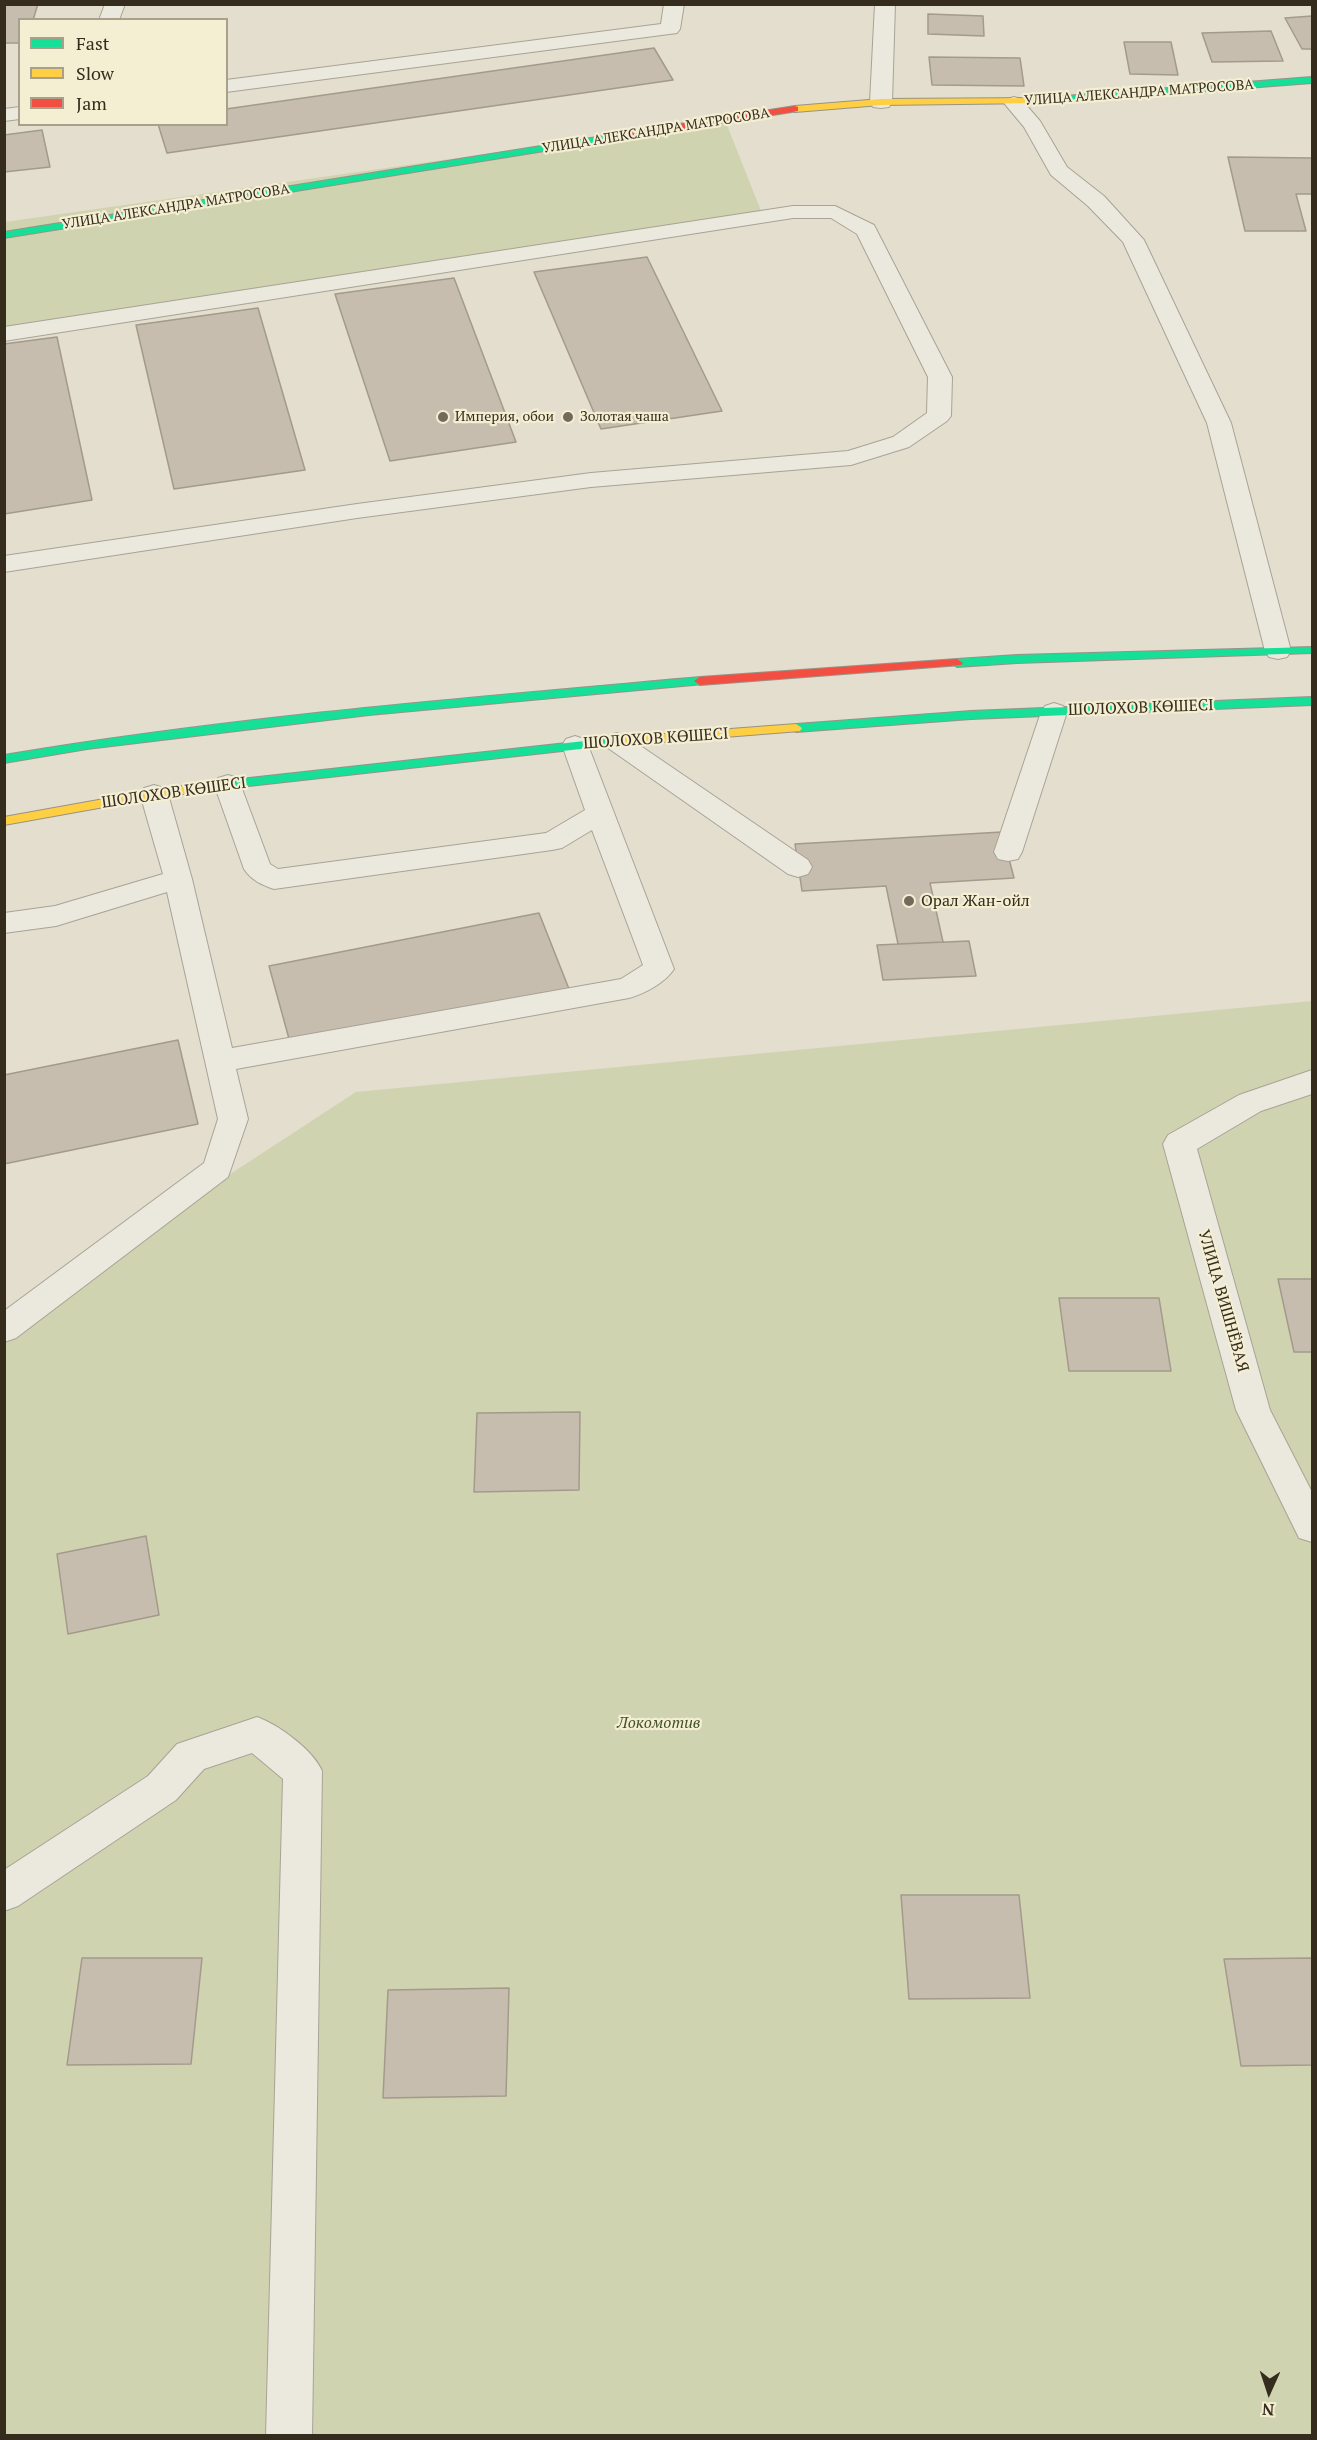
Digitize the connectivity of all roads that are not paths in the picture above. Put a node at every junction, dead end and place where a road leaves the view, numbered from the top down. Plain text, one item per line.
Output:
1 (674, 4) edge
2 (885, 4) edge
3 (1312, 80) edge
4 (228, 86) edge
5 (881, 102) junction
6 (1014, 103) junction
7 (4, 235) edge
8 (4, 334) edge
9 (4, 564) edge
10 (1312, 650) edge
11 (1278, 651) junction
12 (1312, 701) edge
13 (1054, 711) junction
14 (617, 742) junction
15 (575, 745) junction
16 (4, 759) edge
17 (228, 784) junction
18 (154, 794) junction
19 (600, 814) junction
20 (4, 820) edge
21 (1008, 852) dead end
22 (798, 867) dead end
23 (178, 879) junction
24 (4, 923) edge
25 (219, 1061) junction
26 (1312, 1082) edge
27 (4, 1329) edge
28 (1312, 1527) edge
29 (4, 1893) edge
30 (289, 2436) edge

1 - 4 lane
2 - 5 street
3 - 6 main road, УЛИЦА АЛЕКСАНДРА МАТРОСОВА
5 - 6 main road, УЛИЦА АЛЕКСАНДРА МАТРОСОВА
5 - 7 main road, УЛИЦА АЛЕКСАНДРА МАТРОСОВА
6 - 11 lane
8 - 9 lane
10 - 11 main road
11 - 16 main road
12 - 13 main road, ШОЛОХОВ КӨШЕСІ
13 - 14 main road, ШОЛОХОВ КӨШЕСІ
13 - 21 lane
14 - 15 main road, ШОЛОХОВ КӨШЕСІ
14 - 22 lane
15 - 17 main road, ШОЛОХОВ КӨШЕСІ
15 - 19 lane
17 - 18 main road, ШОЛОХОВ КӨШЕСІ
17 - 19 lane
18 - 20 main road, ШОЛОХОВ КӨШЕСІ
18 - 23 lane
19 - 25 lane
23 - 24 lane
23 - 25 lane
25 - 27 lane
26 - 28 street, УЛИЦА ВИШНЁВАЯ
29 - 30 street

